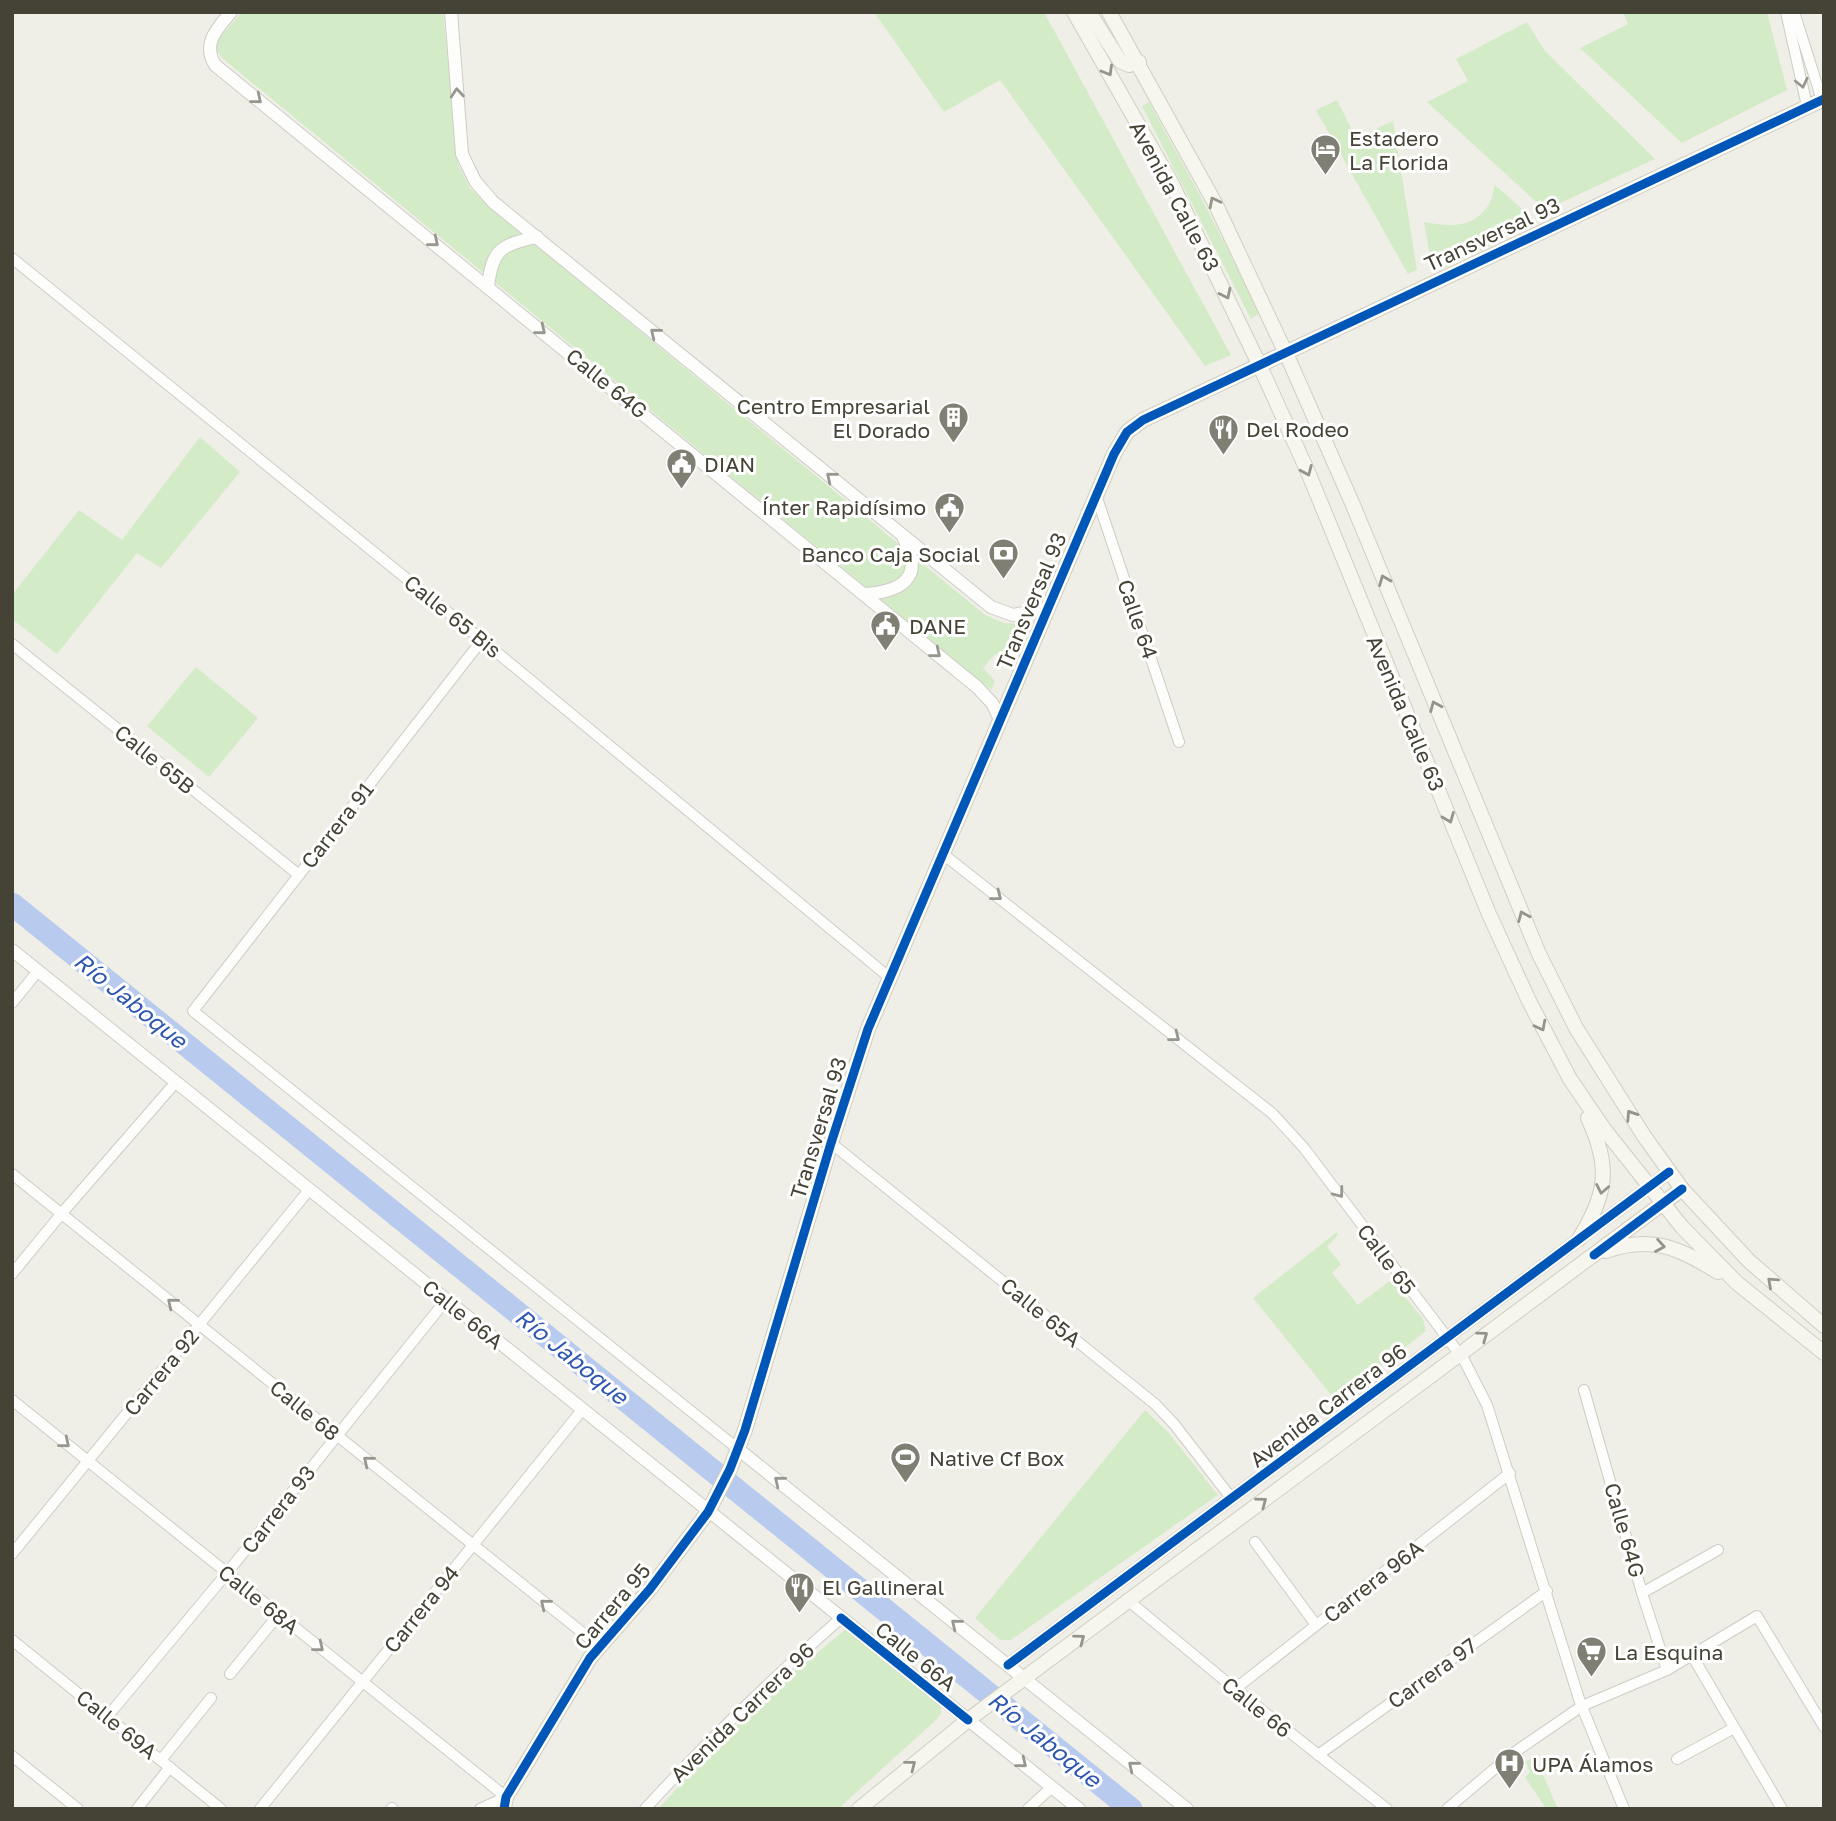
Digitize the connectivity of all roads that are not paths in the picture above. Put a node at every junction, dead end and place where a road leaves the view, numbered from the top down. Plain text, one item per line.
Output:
1 (231, 12) edge
2 (451, 12) edge
3 (1074, 12) edge
4 (1089, 12) edge
5 (1109, 12) edge
6 (1786, 12) edge
7 (1794, 12) edge
8 (1139, 62) junction
9 (1823, 99) edge
10 (1807, 106) junction
11 (537, 237) junction
12 (12, 258) edge
13 (488, 287) junction
14 (1285, 352) junction
15 (1259, 364) junction
16 (1096, 495) junction
17 (903, 536) junction
18 (864, 594) junction
19 (1046, 609) junction
20 (482, 640) junction
21 (12, 644) edge
22 (1000, 719) junction
23 (1179, 742) dead end
24 (943, 854) junction
25 (299, 875) junction
26 (12, 950) edge
27 (38, 971) junction
28 (890, 978) junction
29 (12, 1003) edge
30 (1570, 1079) junction
31 (176, 1082) junction
32 (831, 1143) junction
33 (1669, 1172) junction
34 (12, 1174) edge
35 (1649, 1187) junction
36 (1682, 1189) junction
37 (309, 1190) junction
38 (1662, 1204) junction
39 (62, 1213) junction
40 (1579, 1239) junction
41 (1594, 1255) junction
42 (12, 1274) edge
43 (1737, 1283) junction
44 (446, 1300) junction
45 (199, 1325) junction
46 (1824, 1326) edge
47 (1447, 1338) junction
48 (1824, 1353) edge
49 (1459, 1354) junction
50 (1584, 1390) dead end
51 (12, 1400) edge
52 (582, 1410) junction
53 (336, 1435) junction
54 (738, 1449) junction
55 (88, 1461) junction
56 (1510, 1473) junction
57 (1232, 1499) junction
58 (712, 1506) junction
59 (1255, 1542) dead end
60 (472, 1545) junction
61 (1718, 1550) dead end
62 (12, 1554) edge
63 (227, 1573) junction
64 (1547, 1591) junction
65 (1642, 1593) junction
66 (1130, 1602) junction
67 (279, 1614) junction
68 (841, 1618) junction
69 (1316, 1625) junction
70 (12, 1640) edge
71 (599, 1646) junction
72 (1693, 1657) junction
73 (1008, 1665) junction
74 (1667, 1670) junction
75 (230, 1674) dead end
76 (1025, 1679) junction
77 (362, 1682) junction
78 (1235, 1689) junction
79 (211, 1698) dead end
80 (1581, 1706) junction
81 (107, 1717) junction
82 (972, 1718) junction
83 (1824, 1727) edge
84 (1734, 1728) junction
85 (1318, 1755) junction
86 (12, 1756) edge
87 (1677, 1759) dead end
88 (165, 1764) junction
89 (1052, 1787) junction
90 (505, 1803) edge
91 (78, 1809) edge
92 (137, 1809) edge
93 (221, 1809) edge
94 (260, 1809) edge
95 (480, 1809) edge
96 (645, 1809) edge
97 (859, 1809) edge
98 (1028, 1809) edge
99 (1079, 1809) edge
100 (1187, 1809) edge
101 (1387, 1809) edge
102 (1447, 1809) edge
103 (1624, 1809) edge
104 (1782, 1809) edge

1 -> 13 street, Calle 64G
11 -> 2 street
3 -> 15 main road, Avenida Calle 63
4 - 8 main road
5 - 8 main road, Avenida Calle 63
6 -> 10 street
7 - 9 street
14 -> 8 main road, Avenida Calle 63
9 - 10 main road, Transversal 93
10 - 14 main road, Transversal 93
11 - 13 street
17 -> 11 street
12 - 20 street, Calle 65 Bis
13 -> 18 street, Calle 64G
14 - 15 main road, Transversal 93
33 -> 14 main road, Avenida Calle 63
15 - 16 main road, Transversal 93
15 -> 30 main road, Avenida Calle 63
16 - 19 main road, Transversal 93
16 - 23 street, Calle 64
17 - 18 street
17 - 19 street
18 -> 22 street, Calle 64G
19 - 22 main road, Transversal 93
20 - 25 street, Carrera 91
20 - 28 street, Calle 65 Bis
21 - 25 street, Calle 65B
22 - 24 main road, Transversal 93
24 - 28 main road, Transversal 93
24 -> 47 street, Calle 65
25 - 54 street, Carrera 91
26 - 27 street, Calle 66A
27 - 29 street
27 - 31 street, Calle 66A
28 - 32 main road, Transversal 93
30 - 35 main road, Avenida Calle 63
30 -> 40 main road
31 - 37 street, Calle 66A
31 - 39 street
32 - 54 main road, Transversal 93
32 - 57 street, Calle 65A
33 - 35 street, Avenida Carrera 96
33 - 36 main road, Avenida Calle 63
34 - 39 street, Calle 68
35 - 38 main road, Avenida Calle 63
35 - 40 street, Avenida Carrera 96
36 - 38 main road, Avenida Carrera 96
46 -> 36 main road, Avenida Calle 63
37 - 44 street, Calle 66A
37 - 45 street, Carrera 92
38 - 41 main road, Avenida Carrera 96
38 - 43 main road, Avenida Calle 63
39 - 42 street
45 -> 39 street, Calle 68
40 - 47 street, Avenida Carrera 96
41 -> 43 main road
49 -> 41 main road, Avenida Carrera 96
43 - 48 main road, Avenida Calle 63
44 - 52 street, Calle 66A
44 - 53 street, Carrera 93
45 - 53 street, Calle 68
45 - 55 street, Carrera 92
47 - 49 street, Calle 65
47 - 57 street, Avenida Carrera 96
49 - 56 street, Calle 65
66 -> 49 main road, Avenida Carrera 96
50 - 65 street, Calle 64G
51 -> 55 street, Calle 68A
52 - 58 street, Calle 66A
52 - 60 street, Carrera 94
60 -> 53 street, Calle 68
53 - 63 street, Carrera 93
54 - 58 main road, Transversal 93
73 -> 54 street
55 - 62 street, Carrera 92
55 - 63 street, Calle 68A
56 - 64 street, Calle 65
56 - 69 street, Carrera 96A
57 - 73 street, Avenida Carrera 96
58 - 68 street, Calle 66A
58 - 71 main road, Carrera 95
59 - 69 street
71 -> 60 street, Calle 68
60 - 77 street, Carrera 94
61 - 65 street
63 - 67 street, Calle 68A
63 - 81 street, Carrera 93
64 - 80 street, Calle 65
64 - 85 street, Carrera 97
65 - 74 street, Calle 64G
76 -> 66 main road, Avenida Carrera 96
66 - 78 street, Calle 66
67 - 75 street
67 -> 77 street, Calle 68A
68 - 82 street, Calle 66A
68 - 96 street, Avenida Carrera 96
69 - 78 street, Carrera 96A
70 - 81 street, Calle 69A
71 - 90 main road, Carrera 95
72 - 74 street
72 - 83 street
72 - 84 street
73 - 76 street
74 - 80 street
76 - 82 main road, Avenida Carrera 96
100 -> 76 street
77 - 90 street, Calle 68A
77 - 94 street, Carrera 94
78 - 85 street, Calle 66
79 - 88 street
80 - 102 street
80 - 103 street, Calle 65
81 - 88 street, Calle 69A
82 -> 89 street, Calle 66A
97 -> 82 main road, Avenida Carrera 96
84 - 87 street
84 - 104 street
85 - 101 street, Calle 66
86 - 91 street
88 - 92 street
88 - 93 street, Calle 69A
89 - 98 street
89 - 99 street, Calle 66A
90 - 95 street

